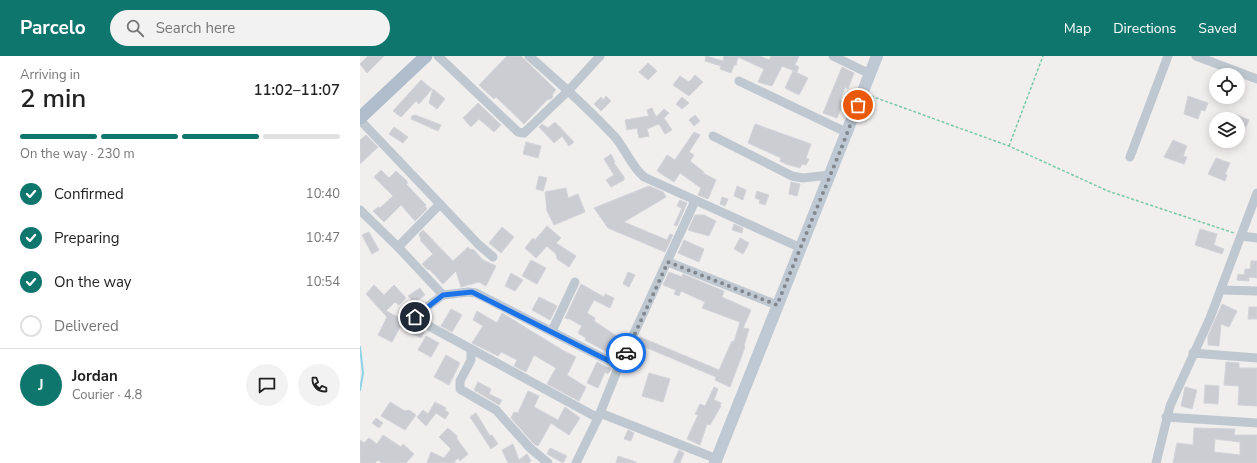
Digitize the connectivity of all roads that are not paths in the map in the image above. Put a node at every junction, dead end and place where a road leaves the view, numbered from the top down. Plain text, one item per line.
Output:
1 (426, 56) edge
2 (438, 56) edge
3 (529, 56) edge
4 (600, 56) edge
5 (833, 56) edge
6 (877, 56) edge
7 (1168, 56) edge
8 (1196, 56) edge
9 (870, 74) junction
10 (1257, 79) edge
11 (739, 81) dead end
12 (569, 90) junction
13 (360, 119) edge
14 (848, 133) junction
15 (713, 136) dead end
16 (1130, 157) dead end
17 (830, 176) junction
18 (1257, 193) edge
19 (695, 201) junction
20 (440, 204) junction
21 (360, 210) edge
22 (1242, 236) junction
23 (1257, 238) edge
24 (398, 247) junction
25 (801, 248) junction
26 (493, 257) dead end
27 (668, 262) junction
28 (575, 282) dead end
29 (1221, 290) junction
30 (1257, 291) edge
31 (443, 295) junction
32 (777, 305) junction
33 (552, 331) junction
34 (471, 349) junction
35 (1193, 353) junction
36 (1257, 358) edge
37 (619, 366) junction
38 (599, 415) junction
39 (1166, 417) junction
40 (1257, 423) edge
41 (716, 461) edge
42 (548, 463) edge
43 (576, 463) edge
44 (1156, 463) edge

1 - 13 main road
2 - 12 street
3 - 12 street
4 - 12 street
5 - 9 street
6 - 9 main road
7 - 16 street
8 - 10 street
9 - 14 main road
11 - 14 street
12 - 19 street
13 - 20 street
14 - 17 main road
15 - 17 street
17 - 25 main road
18 - 22 street
19 - 25 street
19 - 27 street
20 - 24 street
20 - 26 street
21 - 24 street
22 - 23 street
22 - 29 street
24 - 31 street
25 - 32 main road
27 - 32 street
27 - 37 street
28 - 33 street
29 - 30 street
29 - 35 street
31 - 33 street
31 - 34 street
32 - 41 main road
33 - 37 street
34 - 38 street
34 - 42 street
35 - 36 street
35 - 39 street
37 - 38 street
38 - 41 street
38 - 43 street
39 - 40 street
39 - 44 street

